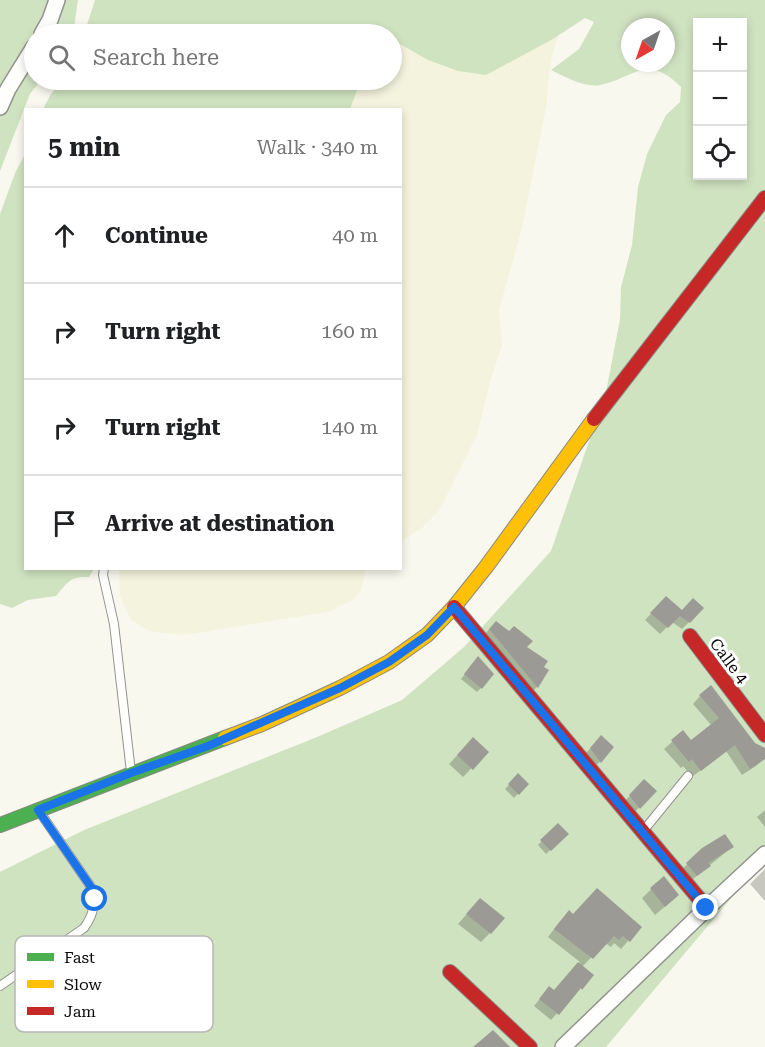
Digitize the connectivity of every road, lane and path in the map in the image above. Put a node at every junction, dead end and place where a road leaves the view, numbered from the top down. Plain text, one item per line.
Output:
1 (57, 0) edge
2 (48, 24) edge
3 (24, 63) edge
4 (0, 107) edge
5 (765, 198) edge
6 (104, 570) edge
7 (454, 607) junction
8 (690, 636) dead end
9 (765, 735) edge
10 (131, 773) junction
11 (688, 776) dead end
12 (38, 810) junction
13 (0, 825) edge
14 (642, 831) junction
15 (765, 854) edge
16 (706, 908) junction
17 (72, 936) edge
18 (450, 972) dead end
19 (15, 976) edge
20 (0, 986) edge
21 (530, 1047) edge
22 (563, 1047) edge

1 - 2 street
3 - 4 street
5 - 7 street
6 - 10 lane
7 - 10 street
7 - 14 street
8 - 9 street, Calle 4
10 - 12 street
11 - 14 lane
12 - 13 street
12 - 17 lane
14 - 16 street
15 - 16 street
16 - 22 street
18 - 21 street
19 - 20 lane

